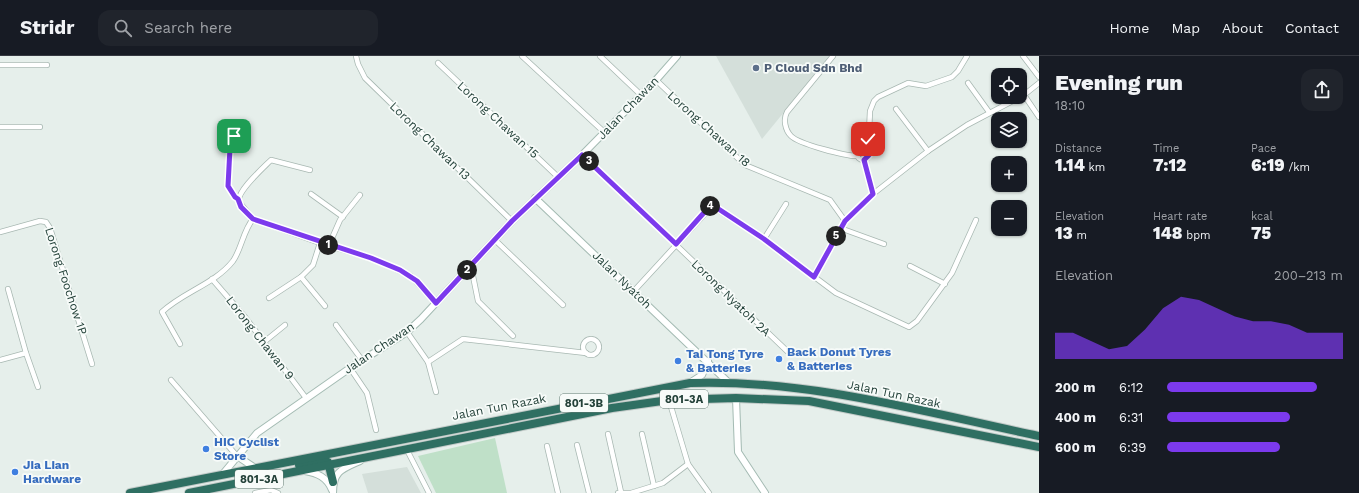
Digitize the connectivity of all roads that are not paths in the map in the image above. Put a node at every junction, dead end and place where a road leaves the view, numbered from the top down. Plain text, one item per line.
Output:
1 (356, 56) edge
2 (522, 56) edge
3 (600, 56) edge
4 (677, 56) edge
5 (833, 56) edge
6 (967, 56) edge
7 (1023, 56) edge
8 (438, 63) dead end
9 (0, 65) edge
10 (47, 65) dead end
11 (1039, 77) edge
12 (656, 80) junction
13 (968, 83) dead end
14 (1039, 83) edge
15 (1027, 93) edge
16 (641, 95) junction
17 (1027, 99) edge
18 (1006, 104) edge
19 (896, 109) dead end
20 (990, 112) junction
21 (1039, 117) edge
22 (0, 127) edge
23 (40, 127) dead end
24 (604, 132) junction
25 (234, 136) dead end
26 (865, 148) junction
27 (928, 151) junction
28 (582, 155) junction
29 (857, 156) junction
30 (864, 160) junction
31 (310, 170) dead end
32 (558, 177) junction
33 (311, 194) dead end
34 (873, 194) junction
35 (360, 195) dead end
36 (535, 198) junction
37 (238, 199) junction
38 (786, 204) dead end
39 (343, 218) junction
40 (253, 219) junction
41 (976, 220) dead end
42 (512, 221) junction
43 (845, 221) junction
44 (840, 228) junction
45 (0, 232) edge
46 (764, 239) junction
47 (494, 240) junction
48 (320, 242) junction
49 (676, 244) junction
50 (884, 244) dead end
51 (329, 245) junction
52 (471, 266) junction
53 (910, 266) dead end
54 (301, 277) junction
55 (814, 277) junction
56 (212, 279) junction
57 (945, 284) junction
58 (8, 288) dead end
59 (633, 292) junction
60 (269, 298) dead end
61 (436, 303) junction
62 (563, 305) dead end
63 (325, 306) dead end
64 (285, 324) dead end
65 (336, 325) dead end
66 (407, 332) junction
67 (513, 336) dead end
68 (264, 342) junction
69 (180, 344) dead end
70 (787, 351) dead end
71 (26, 353) junction
72 (586, 353) dead end
73 (0, 360) edge
74 (362, 360) junction
75 (708, 361) junction
76 (428, 362) junction
77 (92, 364) dead end
78 (350, 368) junction
79 (171, 380) dead end
80 (728, 382) junction
81 (690, 383) junction
82 (38, 387) dead end
83 (436, 392) dead end
84 (306, 398) junction
85 (736, 398) junction
86 (669, 400) junction
87 (376, 430) dead end
88 (608, 434) dead end
89 (642, 434) dead end
90 (1039, 436) edge
91 (547, 446) dead end
92 (577, 446) dead end
93 (1039, 447) edge
94 (407, 450) junction
95 (237, 456) junction
96 (370, 457) junction
97 (688, 464) junction
98 (330, 465) junction
99 (256, 468) junction
100 (302, 471) junction
101 (239, 472) junction
102 (222, 475) junction
103 (197, 480) junction
104 (333, 482) junction
105 (654, 486) junction
106 (216, 490) edge
107 (130, 493) edge
108 (189, 493) edge
109 (255, 493) edge
110 (278, 493) edge
111 (333, 493) edge
112 (429, 493) edge
113 (558, 493) edge
114 (588, 493) edge
115 (619, 493) edge
116 (631, 493) edge
117 (709, 493) edge
118 (765, 493) edge

1 - 42 street, Lorong Chawan 13
2 - 24 street
3 - 16 street
4 - 12 street, Jalan Chawan
5 - 29 street
6 - 26 street
7 - 11 street
8 - 32 street, Lorong Chawan 15
9 - 10 street
12 - 16 street, Jalan Chawan
12 - 43 street, Lorong Chawan 18
13 - 20 street
14 - 15 street
16 - 24 street, Jalan Chawan
17 - 21 street
18 - 20 street
19 - 27 street
20 - 27 street
22 - 23 street
24 - 28 street, Jalan Chawan
25 - 37 street
26 - 29 street
26 - 30 street
27 - 34 street
28 - 32 street, Jalan Chawan
28 - 49 street, Lorong Nyatoh 2A
29 - 30 street
30 - 34 street
31 - 37 street
32 - 36 street, Jalan Chawan
33 - 39 street
34 - 43 street
35 - 39 street
36 - 42 street, Jalan Chawan
36 - 59 street, Jalan Nyatoh
37 - 40 street
38 - 46 street
39 - 51 street
40 - 48 street
40 - 56 street
41 - 57 street
42 - 47 street, Jalan Chawan
43 - 44 street
44 - 50 street
44 - 55 street
45 - 77 street, Lorong Foochow 1P
46 - 49 street
46 - 55 street
47 - 52 street, Jalan Chawan
47 - 62 street
48 - 51 street
48 - 54 street
49 - 59 street
49 - 70 street, Lorong Nyatoh 2A
51 - 61 street
52 - 61 street, Jalan Chawan
52 - 67 street
53 - 57 street
54 - 60 street
54 - 63 street
55 - 57 street
56 - 68 street, Lorong Chawan 9
56 - 69 street
58 - 71 street
59 - 75 street, Jalan Nyatoh
61 - 66 street, Jalan Chawan
64 - 68 street
65 - 74 street
66 - 74 street, Jalan Chawan
66 - 76 street
68 - 84 street, Lorong Chawan 9
71 - 73 street
71 - 82 street
72 - 76 street
74 - 78 street, Jalan Chawan
75 - 80 street, Jalan Nyatoh
75 - 81 street
76 - 83 street
78 - 84 street, Jalan Chawan
78 - 87 street
79 - 95 street
80 - 81 highway, Jalan Tun Razak / 801-3B
80 - 90 highway, Jalan Tun Razak / 801-3B
81 - 99 highway, Jalan Tun Razak / 801-3B
84 - 95 street, Jalan Chawan
85 - 86 highway, Jalan Tun Razak / 801-3A
85 - 93 highway, Jalan Tun Razak / 801-3A
85 - 118 street
86 - 94 highway, Jalan Tun Razak / 801-3A
86 - 97 street
88 - 115 street
89 - 105 street
91 - 113 street
92 - 114 street
94 - 96 highway, Jalan Tun Razak / 801-3A
94 - 112 street
95 - 99 street
95 - 102 street, Jalan Chawan
96 - 98 highway, Jalan Tun Razak / 801-3A
96 - 104 street
97 - 105 street
97 - 117 street
98 - 100 highway, Jalan Tun Razak / 801-3A
98 - 101 highway
98 - 104 highway
99 - 101 highway, Jalan Tun Razak / 801-3B
100 - 106 highway, Jalan Tun Razak / 801-3A
100 - 111 street
101 - 102 highway, Jalan Tun Razak / 801-3B
102 - 103 highway, Jalan Tun Razak / 801-3B
103 - 107 highway, Jalan Tun Razak / 801-3B
103 - 108 highway
104 - 111 street
105 - 116 street
106 - 108 highway, Jalan Tun Razak / 801-3A
109 - 110 street
115 - 116 street

